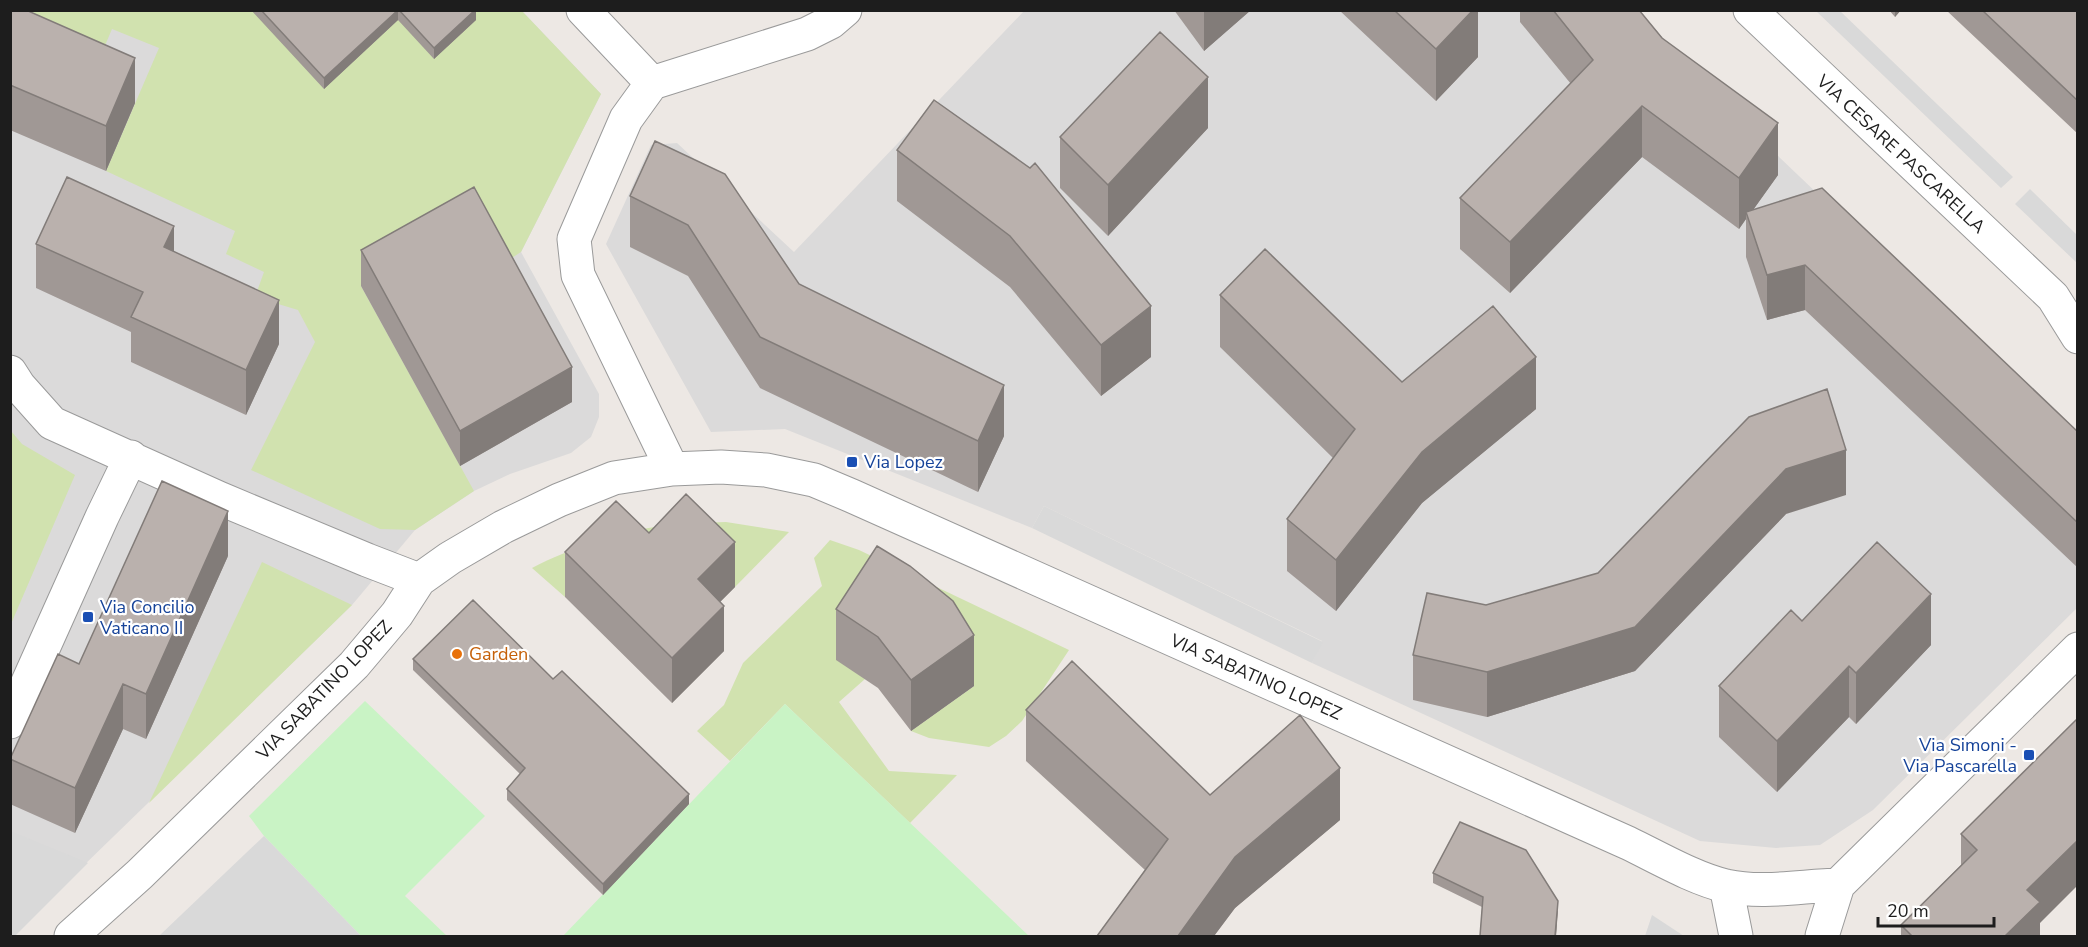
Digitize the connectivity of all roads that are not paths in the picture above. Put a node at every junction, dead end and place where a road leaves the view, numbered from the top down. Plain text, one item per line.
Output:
1 (583, 10) edge
2 (845, 10) edge
3 (1750, 10) edge
4 (652, 83) junction
5 (2065, 303) edge
6 (2078, 337) edge
7 (10, 372) edge
8 (131, 458) junction
9 (672, 469) junction
10 (419, 580) junction
11 (2078, 649) edge
12 (10, 722) edge
13 (1838, 885) junction
14 (1726, 886) junction
15 (71, 936) edge
16 (1736, 936) edge
17 (1822, 936) edge

1 - 4 street
2 - 4 street
3 - 5 street, VIA CESARE PASCARELLA
4 - 9 street
5 - 6 street, VIA CESARE PASCARELLA
7 - 8 street
8 - 10 street
8 - 12 street
9 - 10 street, VIA SABATINO LOPEZ
9 - 14 street, VIA SABATINO LOPEZ
10 - 15 street, VIA SABATINO LOPEZ
11 - 13 street
13 - 14 street, VIA SABATINO LOPEZ
13 - 17 street
14 - 16 street

